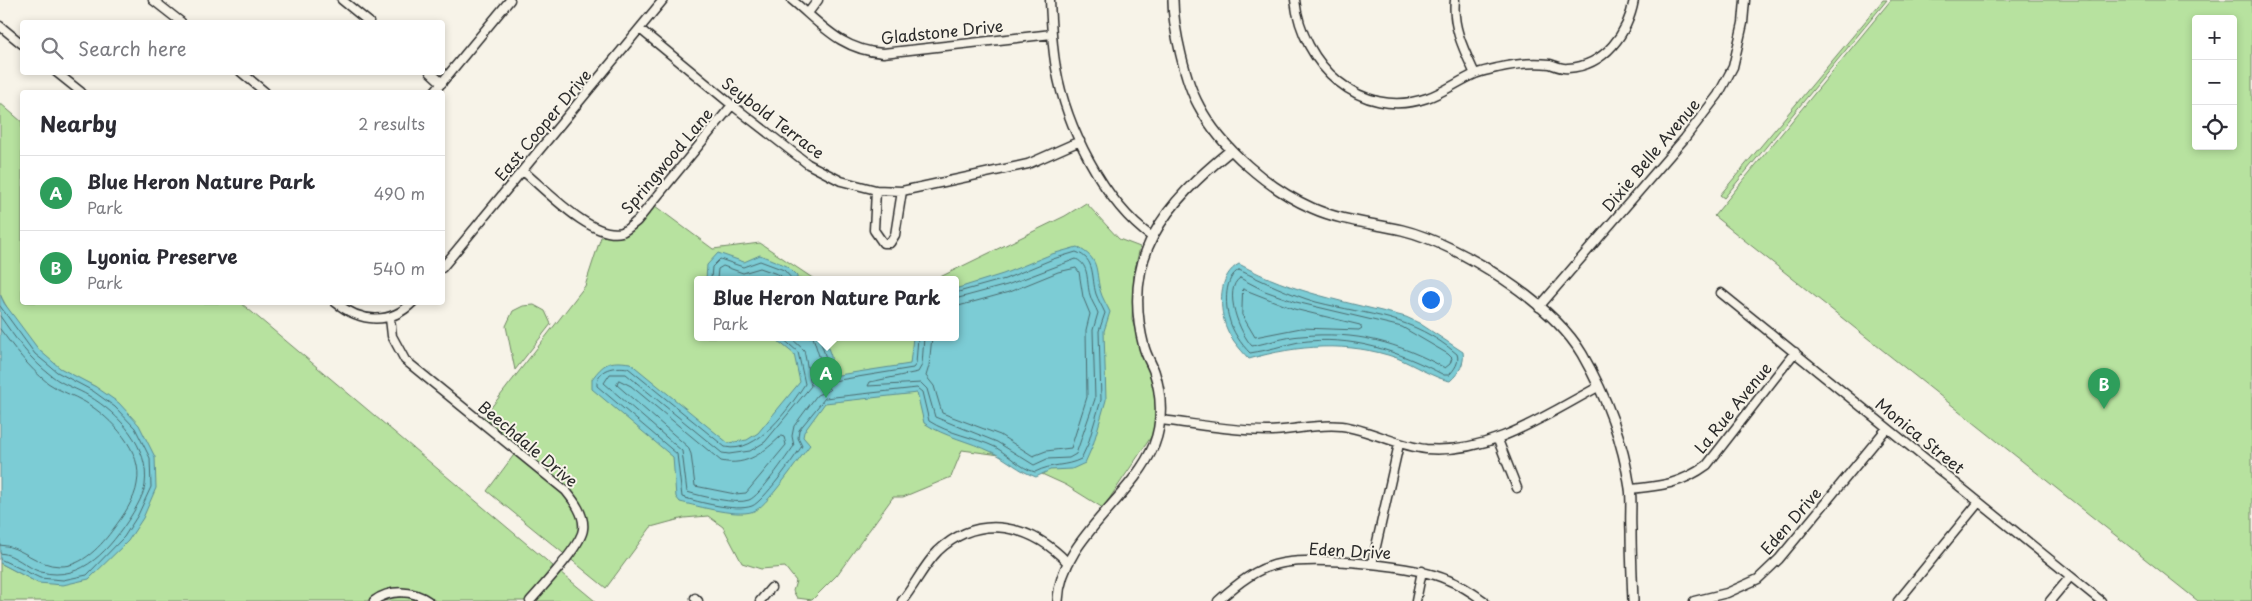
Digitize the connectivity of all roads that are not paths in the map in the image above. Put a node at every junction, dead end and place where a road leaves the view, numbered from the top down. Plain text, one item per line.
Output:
1 (153, 0) edge
2 (342, 0) edge
3 (510, 0) edge
4 (663, 0) edge
5 (792, 0) edge
6 (818, 0) edge
7 (1050, 0) edge
8 (1173, 0) edge
9 (1296, 0) edge
10 (1454, 0) edge
11 (1634, 0) edge
12 (1745, 0) edge
13 (808, 13) junction
14 (178, 20) edge
15 (367, 20) edge
16 (0, 26) edge
17 (640, 29) junction
18 (1052, 34) junction
19 (20, 42) edge
20 (1475, 74) junction
21 (60, 75) edge
22 (245, 75) edge
23 (433, 75) edge
24 (442, 83) junction
25 (78, 90) edge
26 (264, 90) edge
27 (436, 90) edge
28 (732, 105) junction
29 (1080, 141) junction
30 (1231, 150) junction
31 (523, 170) junction
32 (876, 190) junction
33 (902, 191) junction
34 (1152, 238) junction
35 (445, 264) edge
36 (1721, 293) dead end
37 (340, 305) edge
38 (410, 305) edge
39 (1539, 307) junction
40 (390, 318) junction
41 (1795, 352) junction
42 (1598, 387) junction
43 (1161, 420) junction
44 (1887, 428) junction
45 (1498, 440) junction
46 (1399, 444) junction
47 (1516, 488) dead end
48 (1630, 489) junction
49 (1979, 502) junction
50 (1068, 563) junction
51 (1372, 564) junction
52 (1422, 571) junction
53 (2070, 577) junction
54 (771, 588) dead end
55 (374, 601) edge
56 (428, 601) edge
57 (530, 601) edge
58 (760, 601) edge
59 (902, 601) edge
60 (1058, 601) edge
61 (1218, 601) edge
62 (1416, 601) edge
63 (1484, 601) edge
64 (1633, 601) edge
65 (1694, 601) edge
66 (1898, 601) edge
67 (2050, 601) edge
68 (2101, 601) edge

1 - 14 street
2 - 15 street
3 - 24 street
4 - 17 street, East Cooper Drive
5 - 13 street, Gladstone Drive
6 - 13 street
7 - 18 street
8 - 30 street
9 - 20 street
10 - 20 street
11 - 20 street
12 - 39 street, Dixie Belle Avenue
13 - 18 street, Gladstone Drive
16 - 19 street
17 - 28 street, Seybold Terrace
17 - 31 street, East Cooper Drive
18 - 29 street
21 - 25 street
22 - 26 street
23 - 24 street
24 - 27 street
28 - 31 street, Springwood Lane
28 - 32 street, Seybold Terrace
29 - 33 street, Seybold Terrace
29 - 34 street
30 - 34 street
30 - 39 street
31 - 35 street, East Cooper Drive
32 - 33 street, Seybold Terrace
32 - 33 street
34 - 43 street
36 - 41 street, Monica Street
37 - 40 street
38 - 40 street
39 - 42 street
40 - 57 street, Beechdale Drive
41 - 44 street, Monica Street
41 - 48 street, La Rue Avenue
42 - 45 street
42 - 48 street
43 - 46 street
43 - 50 street
44 - 49 street, Monica Street
44 - 65 street, Eden Drive
45 - 46 street
45 - 47 street
46 - 51 street
48 - 64 street
49 - 53 street, Monica Street
49 - 66 street
50 - 59 street
50 - 60 street
51 - 52 street, Eden Drive
51 - 61 street, Eden Drive
52 - 62 street
52 - 63 street, Eden Drive
53 - 67 street
53 - 68 street, Monica Street
54 - 58 street
55 - 56 street

